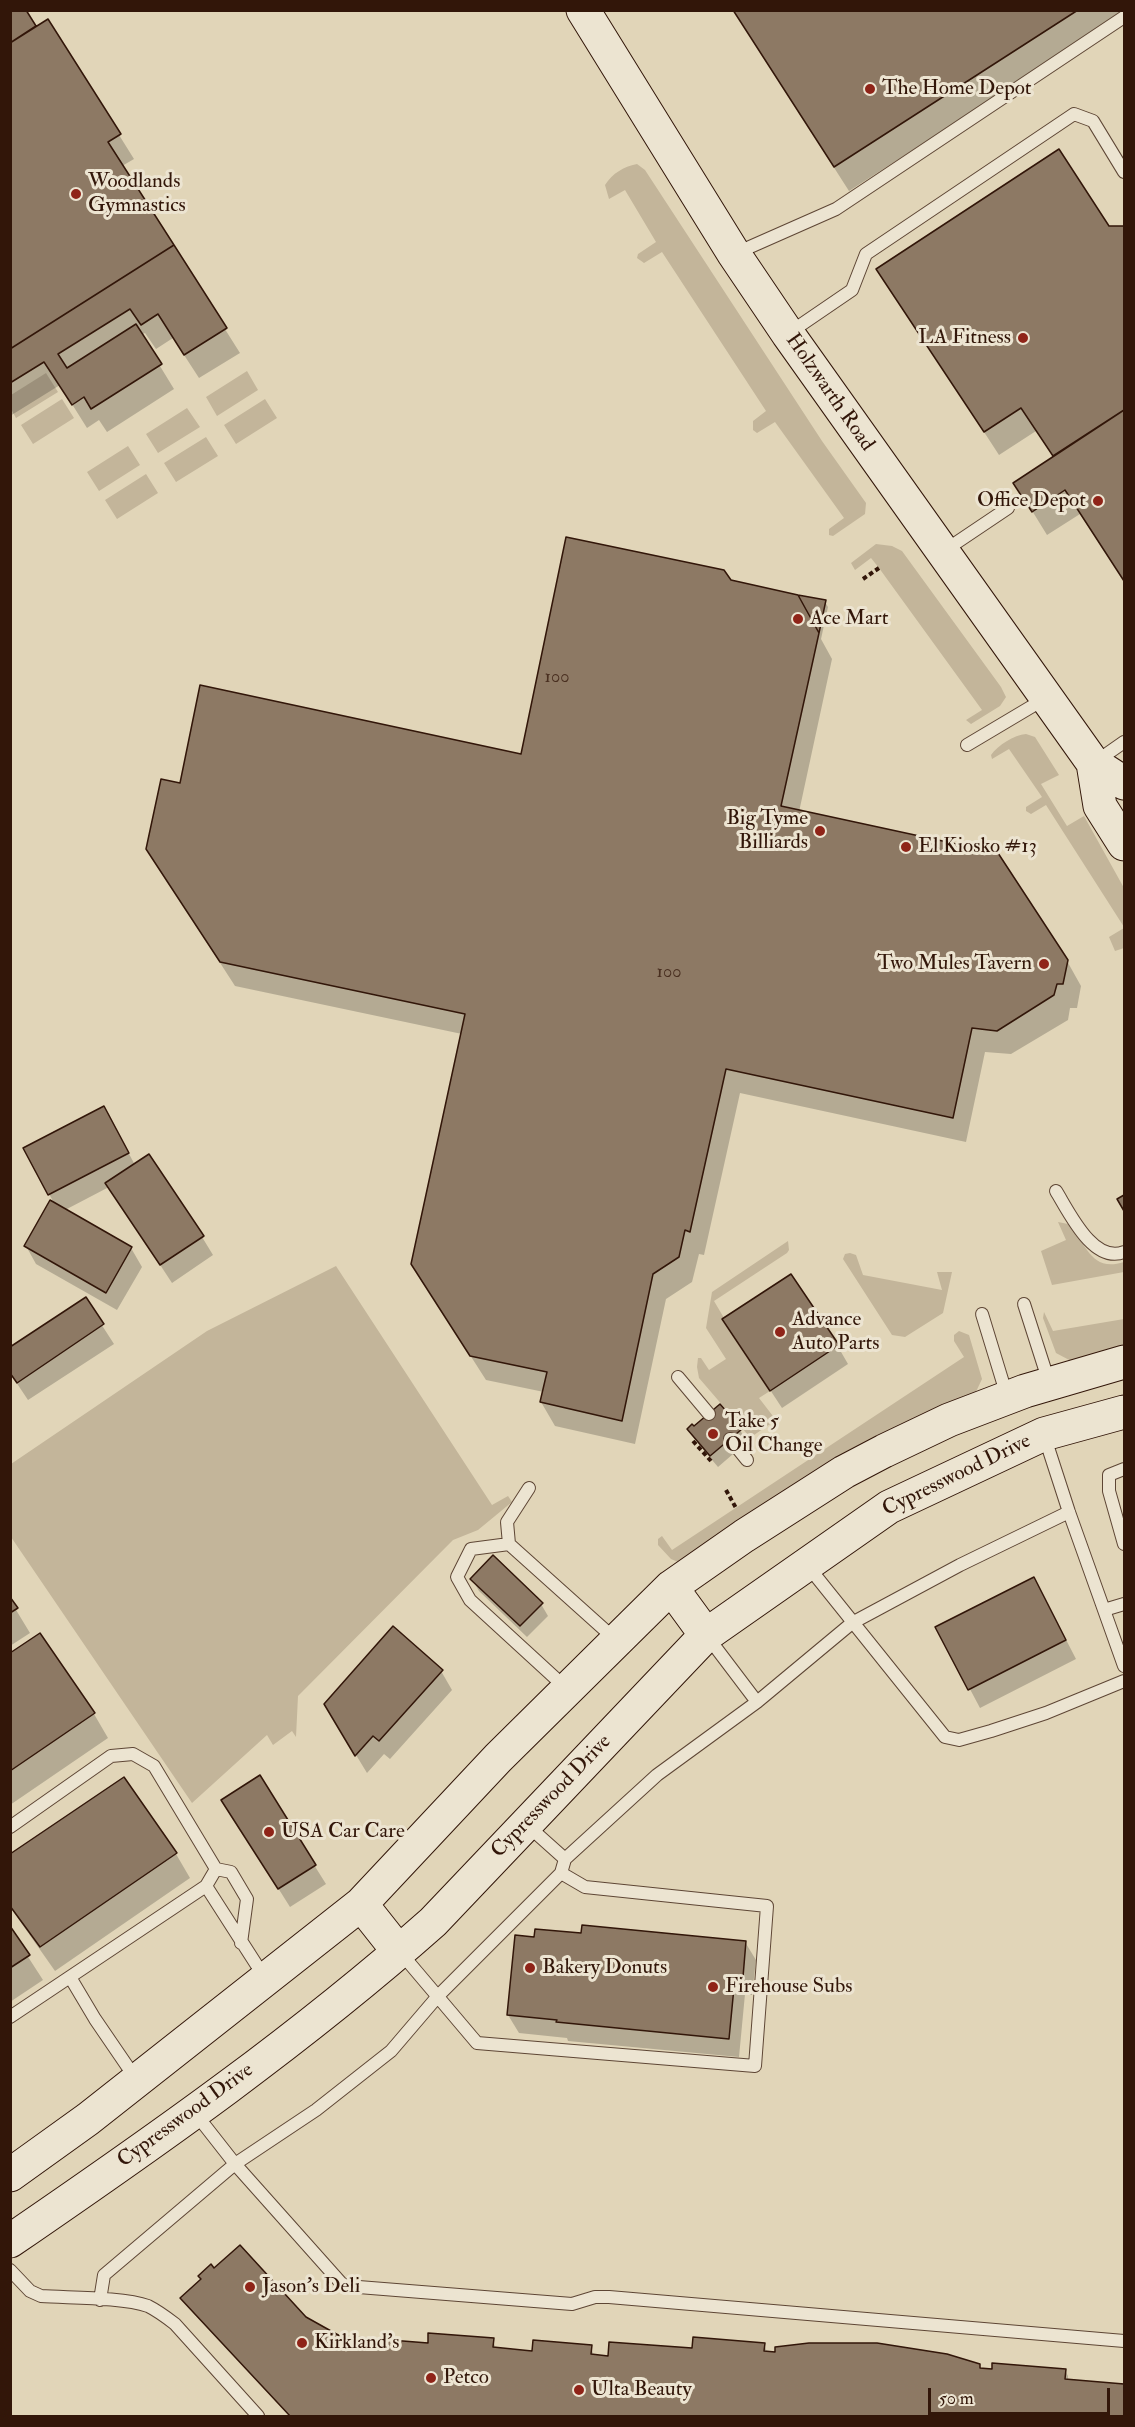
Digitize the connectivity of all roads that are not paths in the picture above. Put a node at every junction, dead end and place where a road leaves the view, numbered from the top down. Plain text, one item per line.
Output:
1 (583, 10) edge
2 (1125, 17) edge
3 (1125, 172) edge
4 (734, 254) junction
5 (788, 334) junction
6 (1008, 508) dead end
7 (943, 552) junction
8 (1046, 698) junction
9 (1125, 742) edge
10 (967, 746) dead end
11 (1093, 763) junction
12 (1125, 783) edge
13 (1125, 844) edge
14 (1056, 1191) dead end
15 (1125, 1252) edge
16 (1024, 1304) dead end
17 (982, 1314) dead end
18 (1125, 1362) edge
19 (678, 1377) dead end
20 (1050, 1383) junction
21 (1007, 1398) junction
22 (1125, 1412) edge
23 (709, 1414) dead end
24 (1044, 1434) junction
25 (730, 1439) dead end
26 (747, 1460) dead end
27 (1125, 1469) edge
28 (529, 1488) dead end
29 (1069, 1512) junction
30 (509, 1544) junction
31 (1125, 1544) edge
32 (807, 1564) junction
33 (671, 1587) junction
34 (1125, 1604) edge
35 (1104, 1610) junction
36 (852, 1623) junction
37 (706, 1635) junction
38 (617, 1641) junction
39 (1125, 1666) edge
40 (1125, 1681) edge
41 (568, 1689) junction
42 (757, 1701) junction
43 (526, 1824) junction
44 (10, 1827) edge
45 (565, 1859) junction
46 (216, 1869) junction
47 (561, 1873) junction
48 (206, 1886) junction
49 (361, 1904) junction
50 (241, 1943) junction
51 (399, 1952) junction
52 (70, 1977) junction
53 (266, 1979) junction
54 (438, 1996) junction
55 (10, 2017) edge
56 (137, 2080) junction
57 (194, 2112) junction
58 (235, 2164) junction
59 (10, 2175) edge
60 (10, 2241) edge
61 (10, 2270) edge
62 (100, 2300) junction
63 (1125, 2341) edge
64 (258, 2416) edge

1 - 4 main road, Holzwarth Road
2 - 4 lane
3 - 5 lane
4 - 5 main road, Holzwarth Road
5 - 7 main road, Holzwarth Road
6 - 7 lane
7 - 8 main road, Holzwarth Road
8 - 10 lane
8 - 11 main road, Holzwarth Road
9 - 11 lane
11 - 12 main road, Holzwarth Road
11 - 13 main road, Holzwarth Road
14 - 15 lane
16 - 20 lane
17 - 21 lane
18 - 20 main road
19 - 23 lane
20 - 21 main road
21 - 33 main road
22 - 24 main road, Cypresswood Drive
24 - 29 lane
24 - 32 main road, Cypresswood Drive
25 - 26 lane
27 - 31 lane
28 - 30 lane
29 - 35 lane
29 - 36 lane
30 - 38 lane
30 - 41 lane
32 - 36 lane
32 - 37 main road, Cypresswood Drive
33 - 37 main road
33 - 38 main road
34 - 35 lane
35 - 39 lane
36 - 40 lane
36 - 42 lane
37 - 42 lane
37 - 43 main road, Cypresswood Drive
38 - 41 main road
41 - 49 main road
42 - 45 lane
43 - 45 lane
43 - 51 main road, Cypresswood Drive
44 - 46 lane
45 - 47 lane
46 - 48 lane
46 - 50 lane
47 - 54 lane
47 - 54 lane
48 - 50 lane
48 - 52 lane
49 - 51 main road
49 - 53 main road
50 - 53 lane
51 - 54 lane
51 - 57 main road, Cypresswood Drive
52 - 55 lane
52 - 56 lane
53 - 56 main road
54 - 58 lane
56 - 59 main road
57 - 58 lane
57 - 60 main road, Cypresswood Drive
58 - 62 lane
58 - 63 lane
61 - 62 lane
62 - 64 lane

